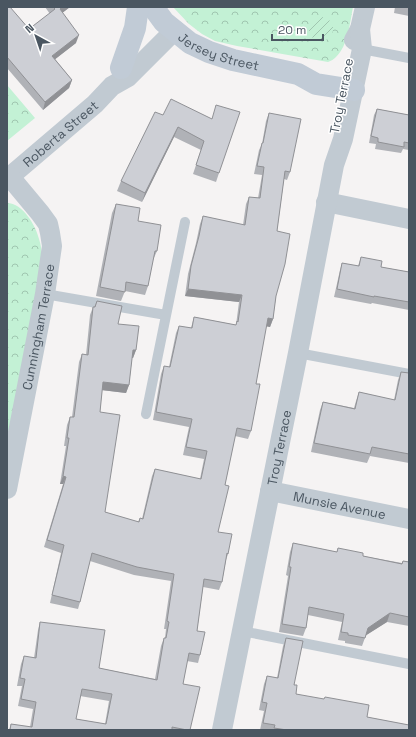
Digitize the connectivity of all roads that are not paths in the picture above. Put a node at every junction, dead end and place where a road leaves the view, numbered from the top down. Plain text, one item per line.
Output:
1 (138, 7) edge
2 (365, 7) edge
3 (164, 20) edge
4 (360, 29) junction
5 (362, 50) junction
6 (409, 58) edge
7 (117, 77) junction
8 (349, 83) junction
9 (9, 178) edge
10 (326, 202) junction
11 (409, 218) edge
12 (185, 222) dead end
13 (45, 294) junction
14 (166, 316) junction
15 (298, 353) junction
16 (409, 374) edge
17 (146, 414) dead end
18 (7, 489) edge
19 (270, 491) junction
20 (409, 519) edge
21 (242, 631) junction
22 (409, 664) edge
23 (222, 730) edge

1 - 7 street
2 - 4 street, Troy Terrace
3 - 7 street, Roberta Street
3 - 8 street, Jersey Street
4 - 5 street, Troy Terrace
4 - 8 street, Troy Terrace
5 - 6 lane
5 - 8 street, Troy Terrace
7 - 9 street, Roberta Street
8 - 10 street, Troy Terrace
9 - 13 street, Cunningham Terrace
10 - 11 street
10 - 15 street, Troy Terrace
12 - 14 lane
13 - 14 lane
13 - 18 street, Cunningham Terrace
14 - 17 lane
15 - 16 lane
15 - 19 street, Troy Terrace
19 - 20 street, Munsie Avenue
19 - 21 street, Troy Terrace
21 - 22 lane
21 - 23 street, Troy Terrace

